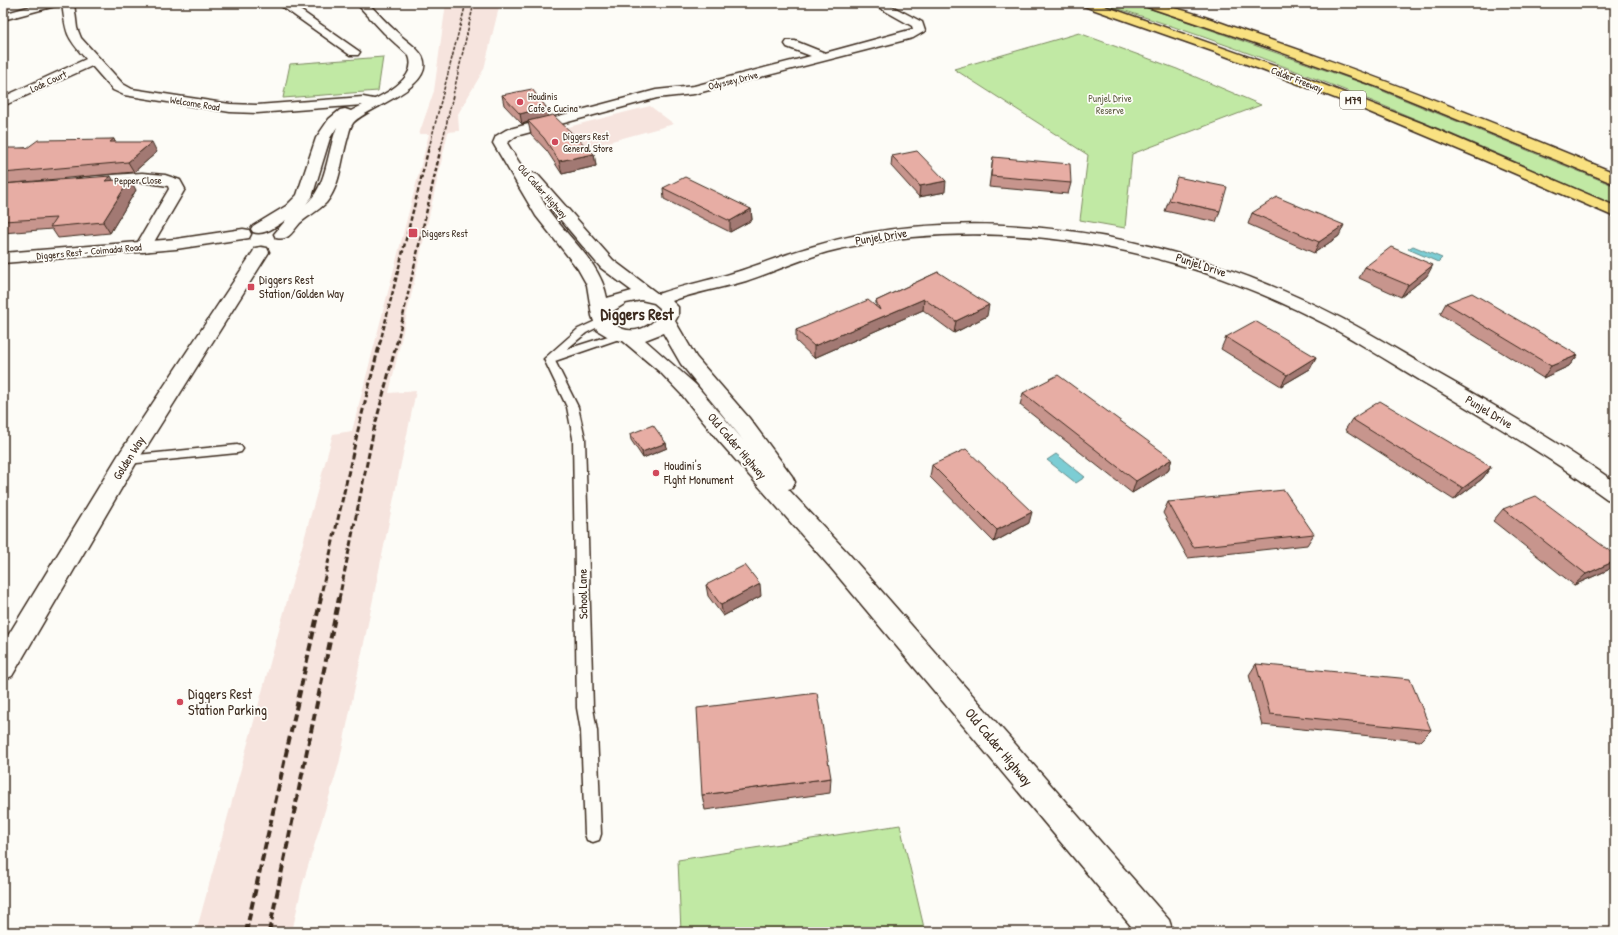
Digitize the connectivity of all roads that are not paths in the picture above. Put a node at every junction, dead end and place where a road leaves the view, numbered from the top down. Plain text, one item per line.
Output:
1 (55, 3) edge
2 (68, 3) edge
3 (283, 3) edge
4 (362, 3) edge
5 (876, 3) edge
6 (1084, 3) edge
7 (1146, 3) edge
8 (3, 17) edge
9 (395, 38) junction
10 (791, 44) dead end
11 (354, 52) dead end
12 (824, 57) junction
13 (93, 61) junction
14 (3, 102) edge
15 (372, 102) junction
16 (503, 147) junction
17 (1615, 179) edge
18 (71, 184) edge
19 (1615, 212) edge
20 (259, 229) junction
21 (282, 234) junction
22 (143, 247) junction
23 (242, 247) junction
24 (3, 258) edge
25 (737, 278) junction
26 (655, 297) junction
27 (602, 319) junction
28 (668, 319) junction
29 (625, 335) junction
30 (549, 360) junction
31 (237, 449) dead end
32 (127, 460) junction
33 (1615, 493) edge
34 (840, 561) junction
35 (3, 668) edge
36 (593, 834) dead end
37 (1157, 932) edge

1 - 8 street
2 - 13 street, Welcome Road
3 - 11 street
4 - 9 street
5 - 12 street, Odyssey Drive
6 - 19 highway, Calder Freeway / M79
7 - 17 highway, Calder Freeway / M79
9 - 15 street
9 - 15 street
10 - 12 street
12 - 16 street, Odyssey Drive
13 - 14 street, Lode Court
13 - 15 street, Welcome Road
15 - 20 street
15 - 21 street
16 - 26 street, Old Calder Highway
16 - 27 street, Old Calder Highway
18 - 22 street, Pepper Close
20 - 21 street
20 - 23 street
21 - 23 street
22 - 23 street, Diggers Rest - Coimadai Road
22 - 24 street, Diggers Rest - Coimadai Road
23 - 32 street, Golden Way
25 - 26 street, Punjel Drive
25 - 28 street, Punjel Drive
25 - 33 street, Punjel Drive
26 - 27 street
26 - 28 street
27 - 29 street
27 - 30 lane
28 - 29 street
28 - 34 street, Old Calder Highway
29 - 30 lane
29 - 34 street, Old Calder Highway
30 - 36 lane, School Lane
31 - 32 lane
32 - 35 street, Golden Way
34 - 37 street, Old Calder Highway

